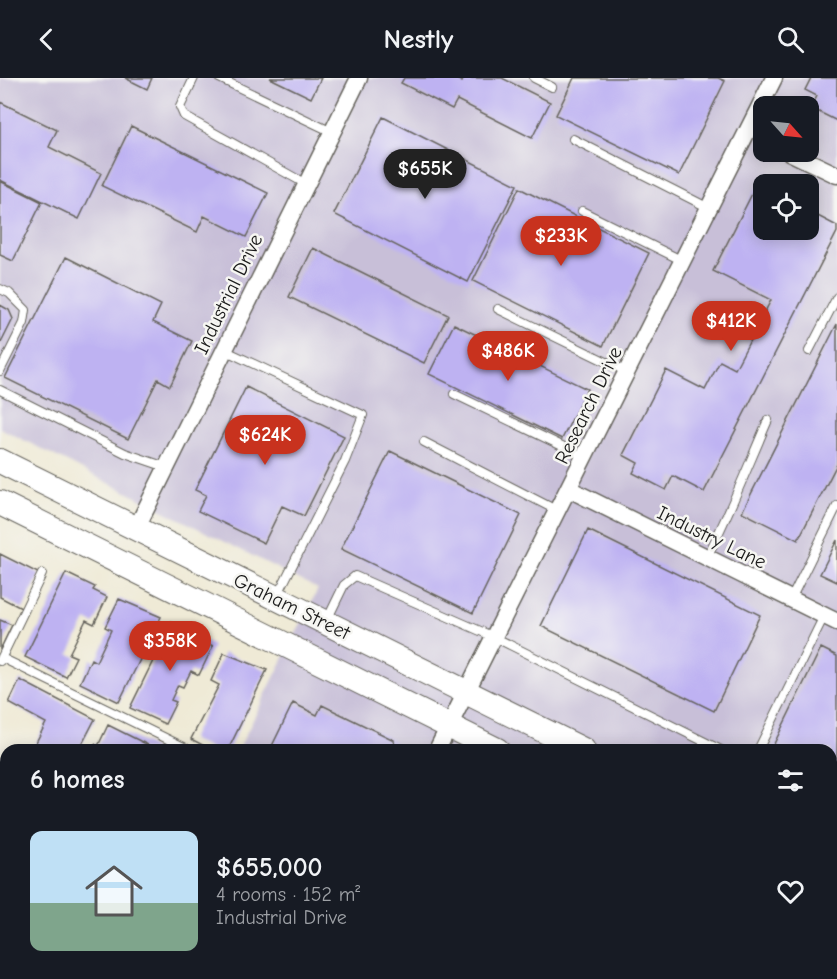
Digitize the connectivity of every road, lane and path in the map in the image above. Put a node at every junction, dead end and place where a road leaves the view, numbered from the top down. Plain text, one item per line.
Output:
1 (194, 78) edge
2 (219, 78) edge
3 (359, 78) edge
4 (534, 78) edge
5 (774, 78) edge
6 (552, 87) dead end
7 (748, 131) junction
8 (332, 132) junction
9 (753, 134) edge
10 (573, 139) dead end
11 (810, 162) edge
12 (837, 175) edge
13 (306, 184) junction
14 (710, 208) junction
15 (582, 211) dead end
16 (683, 261) junction
17 (0, 289) edge
18 (837, 297) edge
19 (498, 309) dead end
20 (224, 350) junction
21 (809, 351) dead end
22 (0, 371) edge
23 (628, 372) junction
24 (0, 390) edge
25 (454, 394) dead end
26 (768, 420) dead end
27 (424, 442) dead end
28 (585, 457) junction
29 (0, 461) edge
30 (166, 467) junction
31 (569, 489) junction
32 (0, 502) edge
33 (837, 506) edge
34 (558, 511) junction
35 (136, 529) junction
36 (707, 557) junction
37 (42, 574) dead end
38 (276, 598) junction
39 (791, 599) junction
40 (831, 619) edge
41 (326, 623) junction
42 (494, 637) junction
43 (1, 660) edge
44 (466, 692) junction
45 (449, 726) junction
46 (177, 744) edge
47 (440, 744) edge
48 (485, 744) edge
49 (572, 744) edge
50 (709, 744) edge
51 (761, 744) edge

1 - 13 lane
2 - 8 lane
3 - 8 street, Industrial Drive
4 - 6 lane
5 - 7 street, Research Drive
7 - 9 street
7 - 14 street, Research Drive
8 - 13 street, Industrial Drive
10 - 14 lane
11 - 12 street
13 - 20 street, Industrial Drive
14 - 16 street, Research Drive
15 - 16 lane
16 - 23 street, Research Drive
17 - 22 lane
18 - 21 lane
19 - 23 lane
20 - 30 street, Industrial Drive
20 - 38 lane
23 - 28 street, Research Drive
24 - 30 lane
25 - 28 lane
26 - 36 lane
27 - 34 lane
28 - 31 street, Research Drive
29 - 35 street, Graham Street
30 - 35 street, Industrial Drive
31 - 34 street, Research Drive
31 - 36 street, Industry Lane
32 - 45 street, Graham Street
33 - 39 lane
34 - 42 street, Research Drive
35 - 38 street, Graham Street
36 - 39 street, Industry Lane
37 - 43 lane
38 - 41 street, Graham Street
39 - 40 street, Industry Lane
40 - 51 lane
41 - 42 lane
41 - 44 street, Graham Street
42 - 44 street, Research Drive
42 - 50 lane
43 - 46 lane
44 - 45 street, Research Drive
44 - 49 street, Graham Street
45 - 47 street, Research Drive
45 - 48 street, Graham Street

